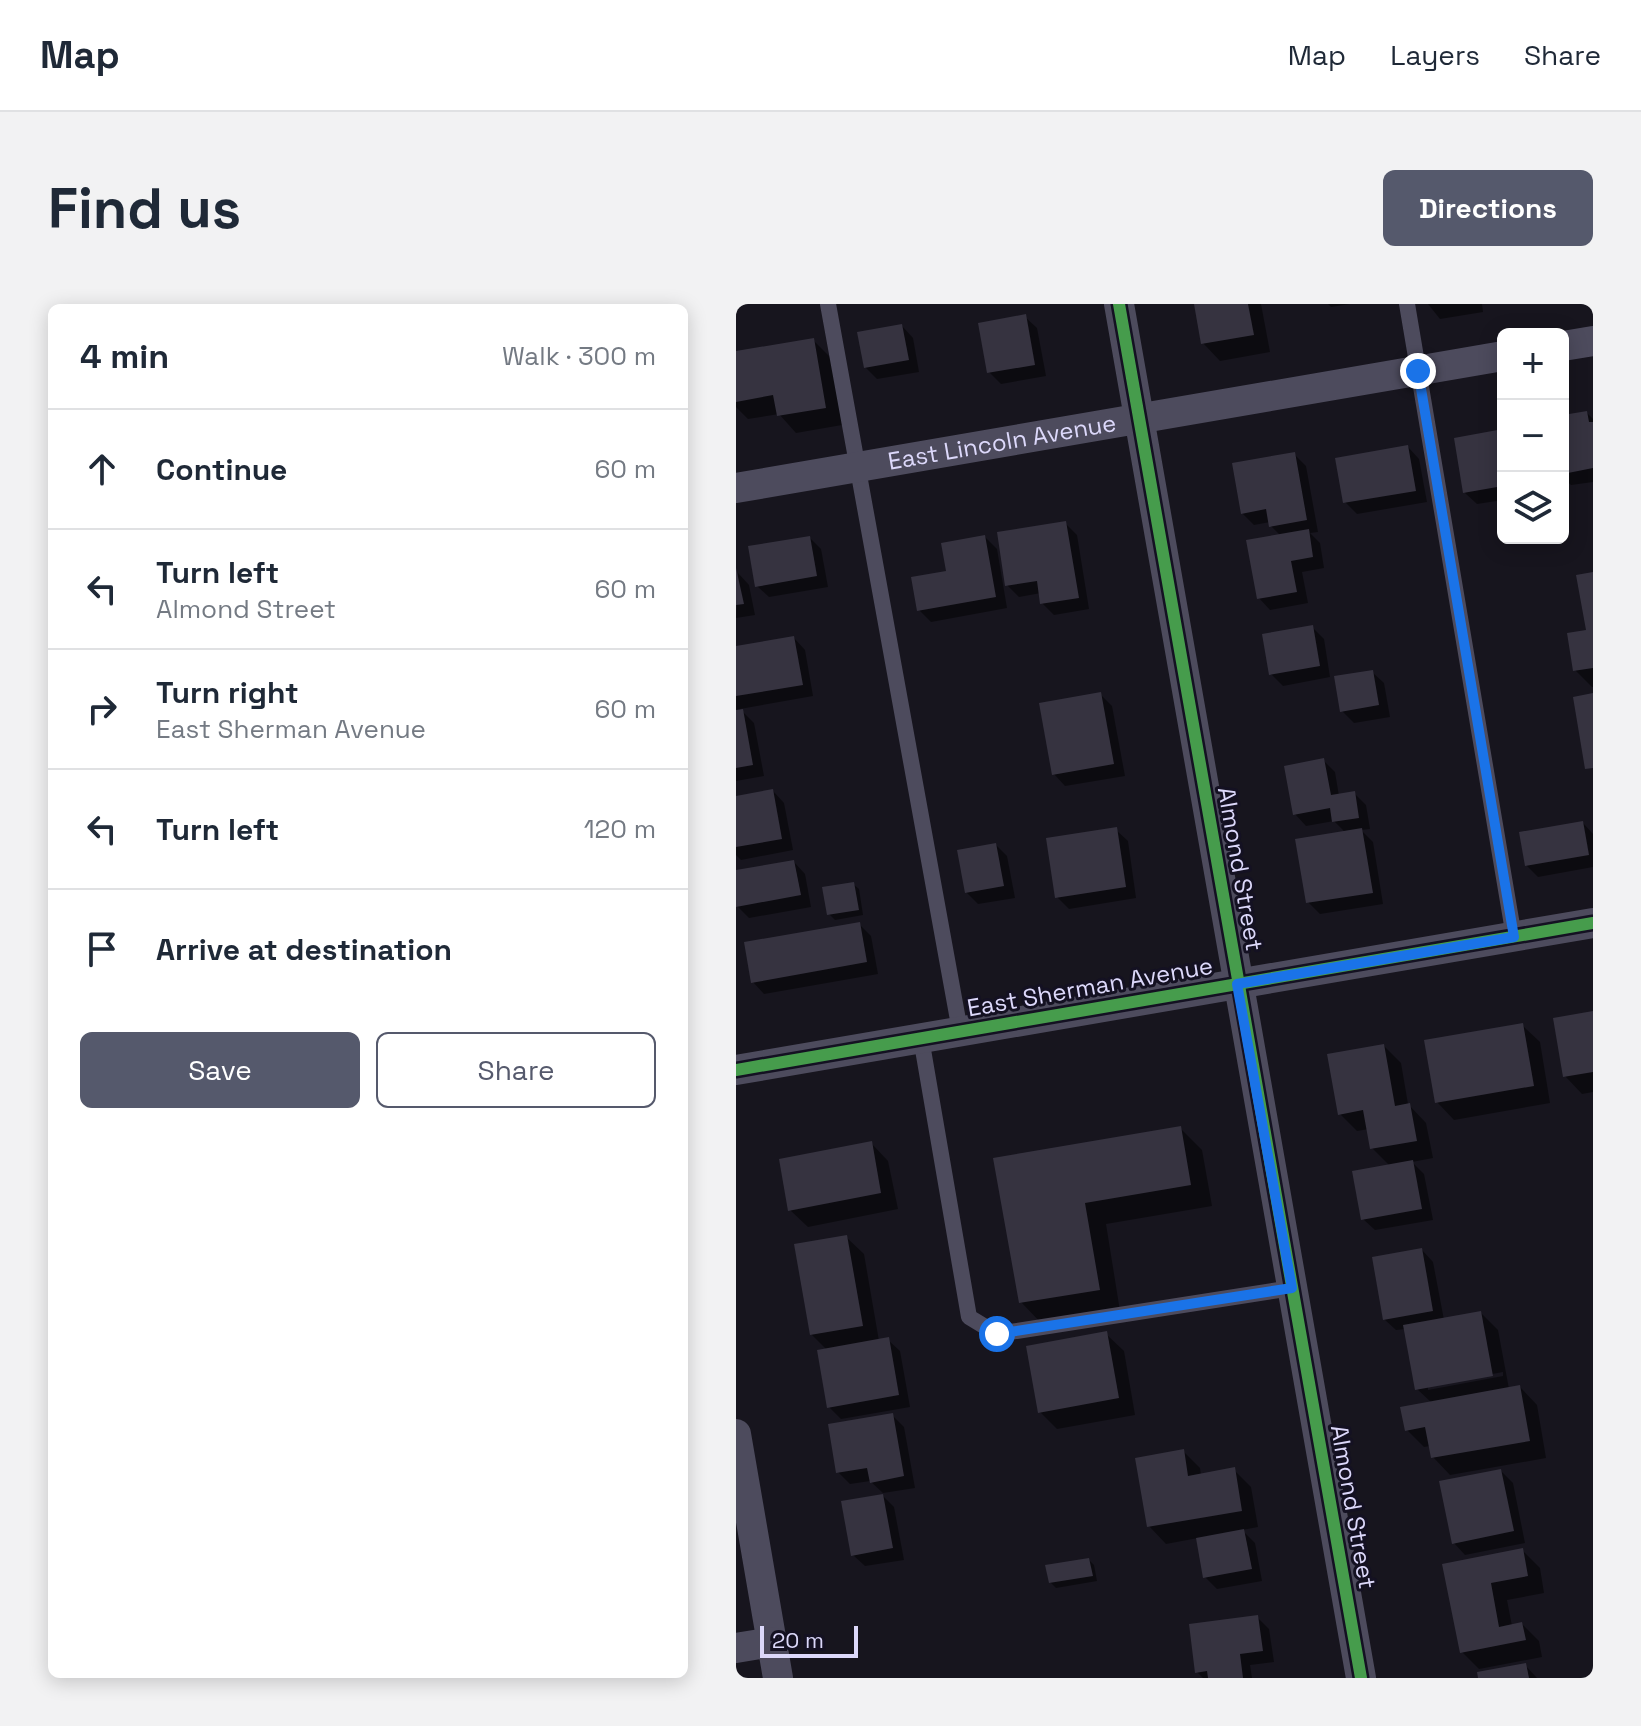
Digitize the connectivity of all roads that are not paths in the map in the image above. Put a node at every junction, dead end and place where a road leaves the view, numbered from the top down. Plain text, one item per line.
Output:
1 (828, 304) edge
2 (1119, 304) edge
3 (1407, 304) edge
4 (1593, 341) edge
5 (1569, 345) edge
6 (1497, 357) edge
7 (1418, 371) junction
8 (1139, 419) junction
9 (857, 467) junction
10 (736, 488) edge
11 (1593, 923) edge
12 (1514, 937) junction
13 (1237, 984) junction
14 (960, 1031) junction
15 (921, 1038) junction
16 (736, 1070) edge
17 (1292, 1288) junction
18 (736, 1434) edge
19 (772, 1642) junction
20 (736, 1648) edge
21 (778, 1678) edge
22 (1361, 1678) edge

1 - 9 lane
2 - 8 street, Almond Street
3 - 7 lane
4 - 5 street
6 - 7 street, East Lincoln Avenue
7 - 8 street, East Lincoln Avenue
7 - 12 lane
8 - 9 street, East Lincoln Avenue
8 - 13 street, Almond Street
9 - 10 street, East Lincoln Avenue
9 - 14 lane
11 - 12 street, East Sherman Avenue
12 - 13 street, East Sherman Avenue
13 - 14 street, East Sherman Avenue
13 - 17 street, Almond Street
14 - 15 street, East Sherman Avenue
15 - 16 street, East Sherman Avenue
15 - 17 lane
17 - 22 street, Almond Street
18 - 19 street
19 - 20 street
19 - 21 street

